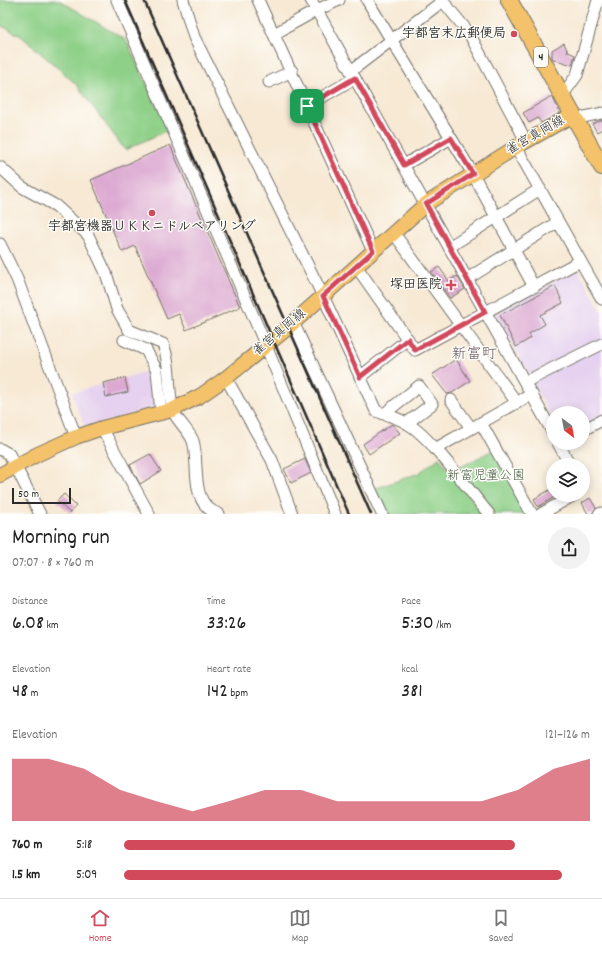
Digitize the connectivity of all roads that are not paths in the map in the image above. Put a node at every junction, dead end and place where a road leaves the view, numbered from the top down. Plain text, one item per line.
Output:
1 (117, 0) edge
2 (184, 0) edge
3 (258, 0) edge
4 (311, 0) edge
5 (339, 0) edge
6 (367, 0) edge
7 (443, 0) edge
8 (509, 0) edge
9 (598, 0) edge
10 (317, 10) junction
11 (598, 17) edge
12 (274, 34) junction
13 (390, 40) junction
14 (292, 71) junction
15 (353, 75) junction
16 (269, 82) dead end
17 (562, 96) junction
18 (307, 106) junction
19 (602, 113) edge
20 (574, 117) junction
21 (451, 138) junction
22 (521, 144) junction
23 (404, 165) junction
24 (0, 167) edge
25 (602, 167) edge
26 (473, 174) junction
27 (540, 189) junction
28 (426, 204) junction
29 (496, 217) junction
30 (558, 222) junction
31 (393, 232) junction
32 (0, 244) edge
33 (450, 247) junction
34 (514, 249) junction
35 (373, 251) junction
36 (580, 261) junction
37 (356, 266) junction
38 (467, 279) junction
39 (534, 286) junction
40 (323, 296) junction
41 (602, 299) edge
42 (485, 312) junction
43 (293, 322) junction
44 (461, 325) junction
45 (408, 339) junction
46 (124, 340) dead end
47 (602, 344) edge
48 (266, 346) junction
49 (360, 377) junction
50 (226, 378) junction
51 (524, 382) junction
52 (532, 394) junction
53 (451, 400) dead end
54 (517, 403) junction
55 (167, 411) junction
56 (384, 414) junction
57 (546, 420) edge
58 (602, 420) edge
59 (407, 423) junction
60 (476, 426) junction
61 (590, 426) edge
62 (102, 428) junction
63 (76, 437) junction
64 (0, 449) edge
65 (435, 449) junction
66 (14, 466) junction
67 (0, 475) edge
68 (562, 502) edge
69 (40, 514) edge
70 (149, 514) edge
71 (219, 514) edge
72 (292, 514) edge
73 (335, 514) edge
74 (382, 514) edge
75 (489, 514) edge
76 (532, 514) edge
77 (542, 514) edge

1 - 48 street
2 - 40 street
3 - 12 street
4 - 10 street
5 - 10 street
6 - 13 street
7 - 13 street
7 - 22 street
8 - 17 highway, 4
9 - 11 street
10 - 12 street
10 - 15 street
11 - 17 street
12 - 14 street
13 - 15 street
13 - 21 street
14 - 16 street
14 - 18 street
15 - 18 street
15 - 23 street
17 - 20 highway, 4
18 - 35 street
19 - 20 street
20 - 22 main road, 雀宮真岡線
20 - 25 highway, 4
21 - 23 street
21 - 26 street
22 - 26 main road, 雀宮真岡線
22 - 27 street
23 - 28 street
24 - 55 street
26 - 28 main road, 雀宮真岡線
26 - 29 street
27 - 29 street
27 - 30 street
28 - 31 main road, 雀宮真岡線
28 - 33 street
29 - 33 street
29 - 34 street
30 - 34 street
30 - 36 street
31 - 35 main road, 雀宮真岡線
31 - 44 street
32 - 63 street
33 - 38 street
34 - 38 street
34 - 39 street
35 - 37 main road, 雀宮真岡線
36 - 39 street
36 - 41 street
37 - 40 main road, 雀宮真岡線
37 - 45 street
38 - 42 street
39 - 42 street
40 - 43 main road, 雀宮真岡線
40 - 49 street
42 - 44 street
42 - 51 street
43 - 48 main road, 雀宮真岡線
43 - 74 street
44 - 45 street
44 - 54 street
45 - 49 street
46 - 55 street
47 - 51 street
48 - 50 main road, 雀宮真岡線
48 - 73 street
49 - 56 street
50 - 55 main road, 雀宮真岡線
50 - 72 street
51 - 52 street
52 - 54 street
52 - 57 street
53 - 60 street
54 - 60 street
55 - 62 main road, 雀宮真岡線
55 - 71 street
56 - 59 street
56 - 59 street
58 - 61 street
59 - 65 street
60 - 65 street
60 - 76 street
62 - 63 main road, 雀宮真岡線
62 - 70 street
63 - 66 main road, 雀宮真岡線
64 - 66 street
65 - 75 street
66 - 67 main road, 雀宮真岡線
66 - 69 street
68 - 77 street

